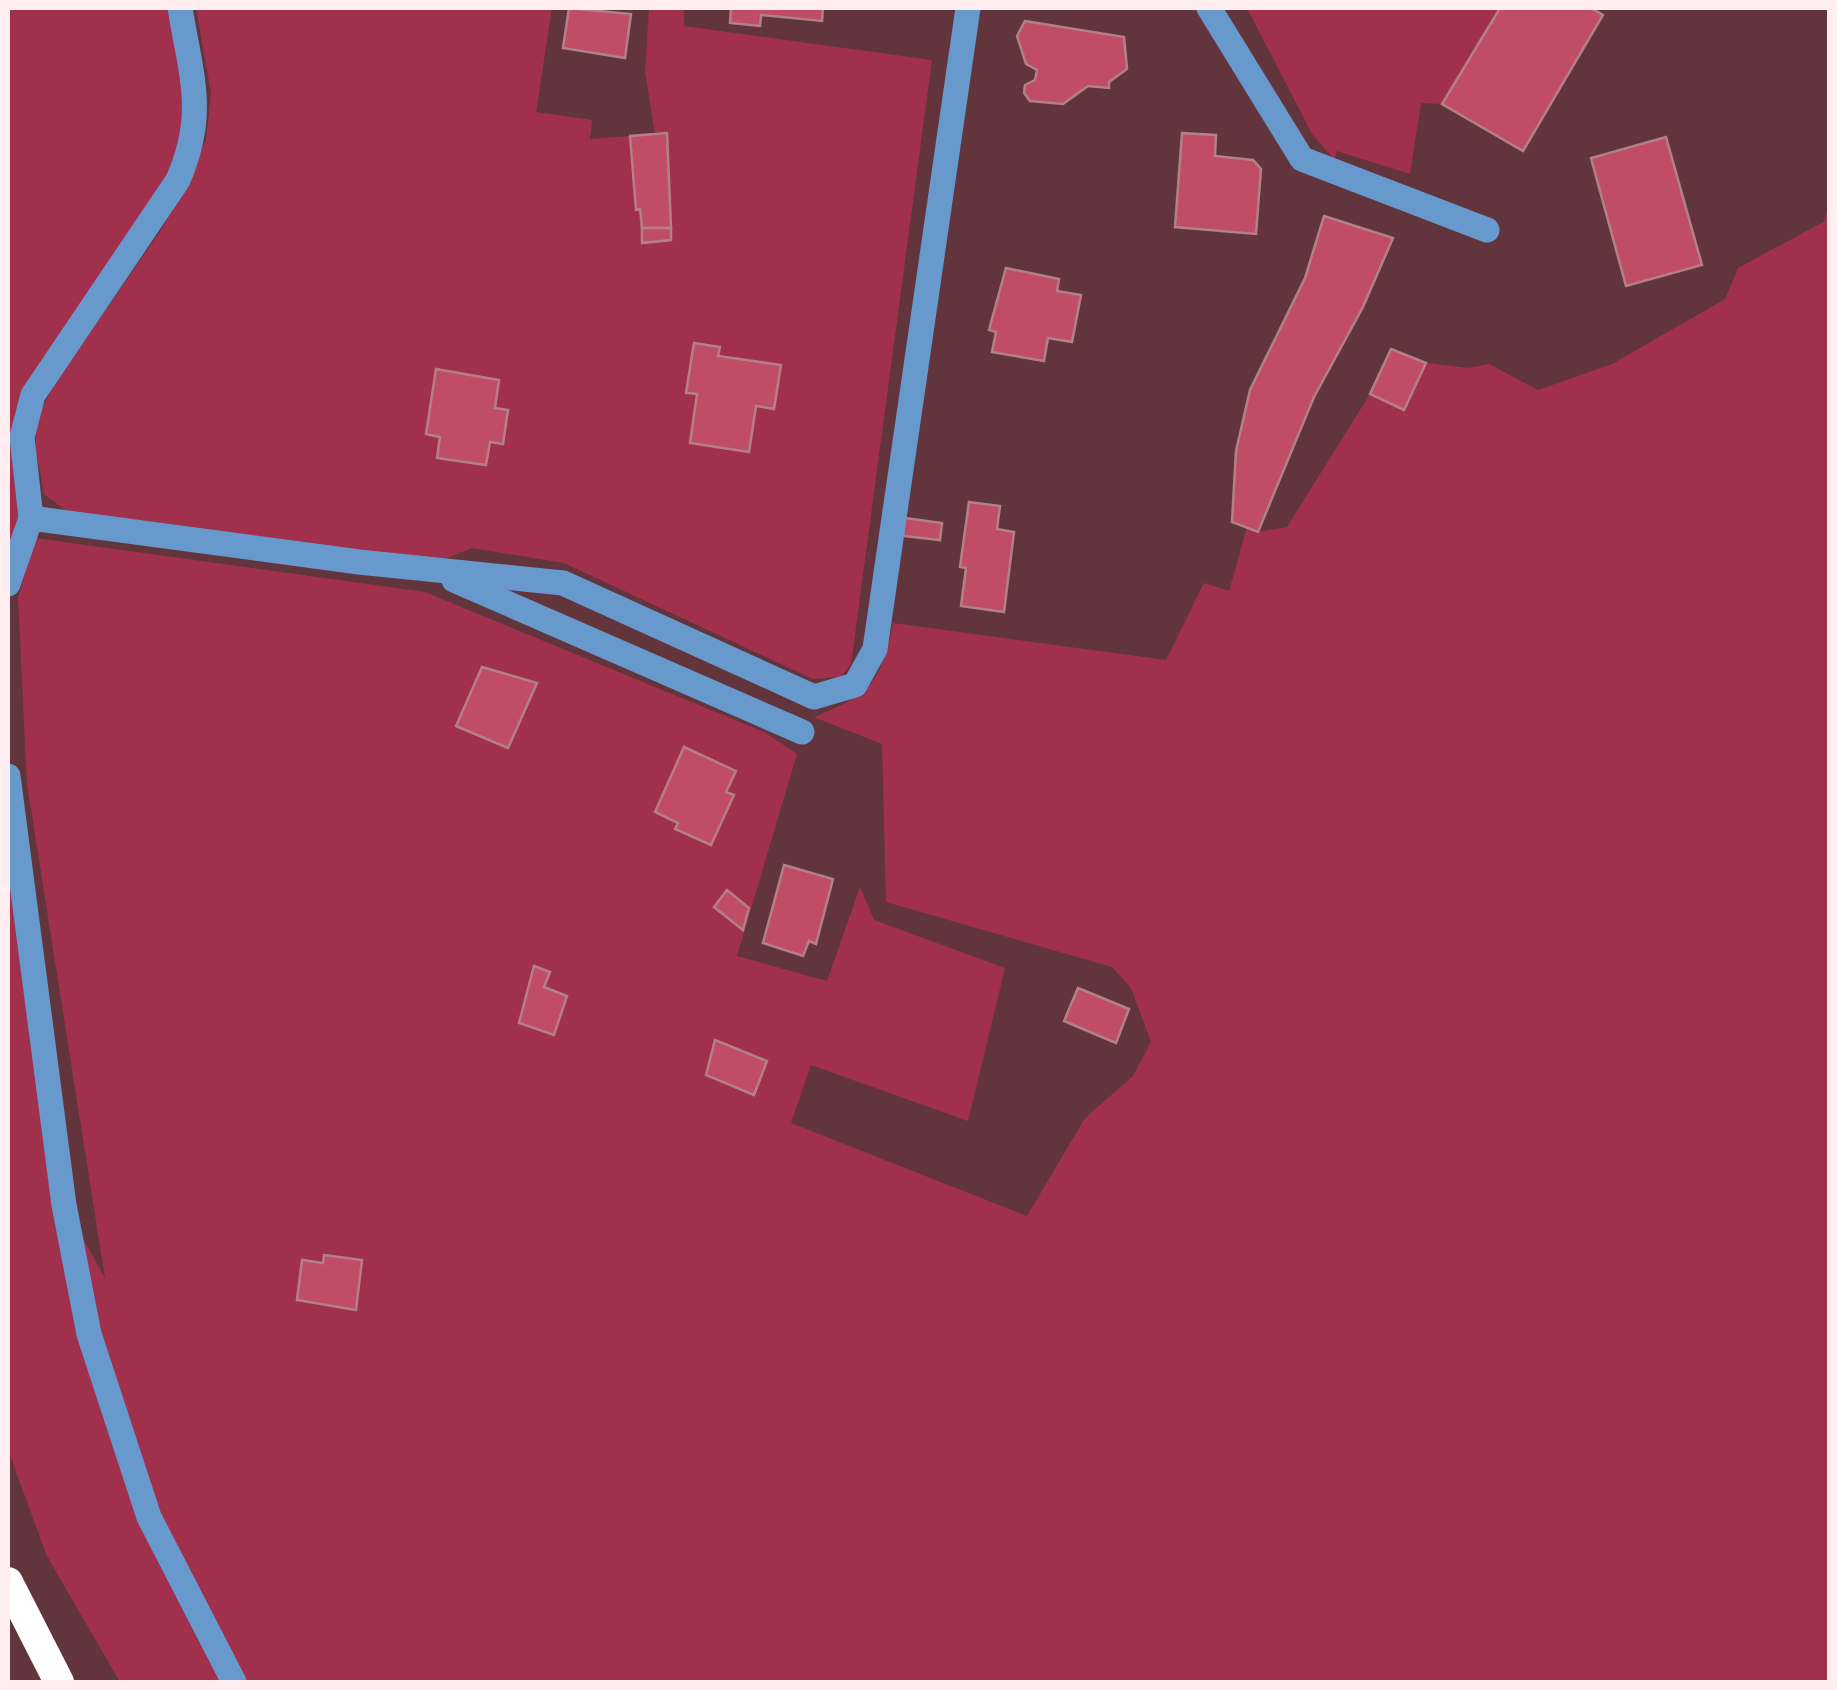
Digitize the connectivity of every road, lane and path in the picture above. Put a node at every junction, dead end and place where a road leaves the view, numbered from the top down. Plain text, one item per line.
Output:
1 (180, 8) edge
2 (968, 8) edge
3 (1210, 8) edge
4 (1487, 230) dead end
5 (31, 518) junction
6 (428, 568) junction
7 (8, 584) edge
8 (802, 732) dead end
9 (8, 776) edge
10 (8, 1582) edge
11 (59, 1682) edge
12 (234, 1682) edge

1 - 5 street
2 - 6 street
3 - 4 street
5 - 6 street
5 - 7 street
6 - 8 street
9 - 12 street
10 - 11 highway

